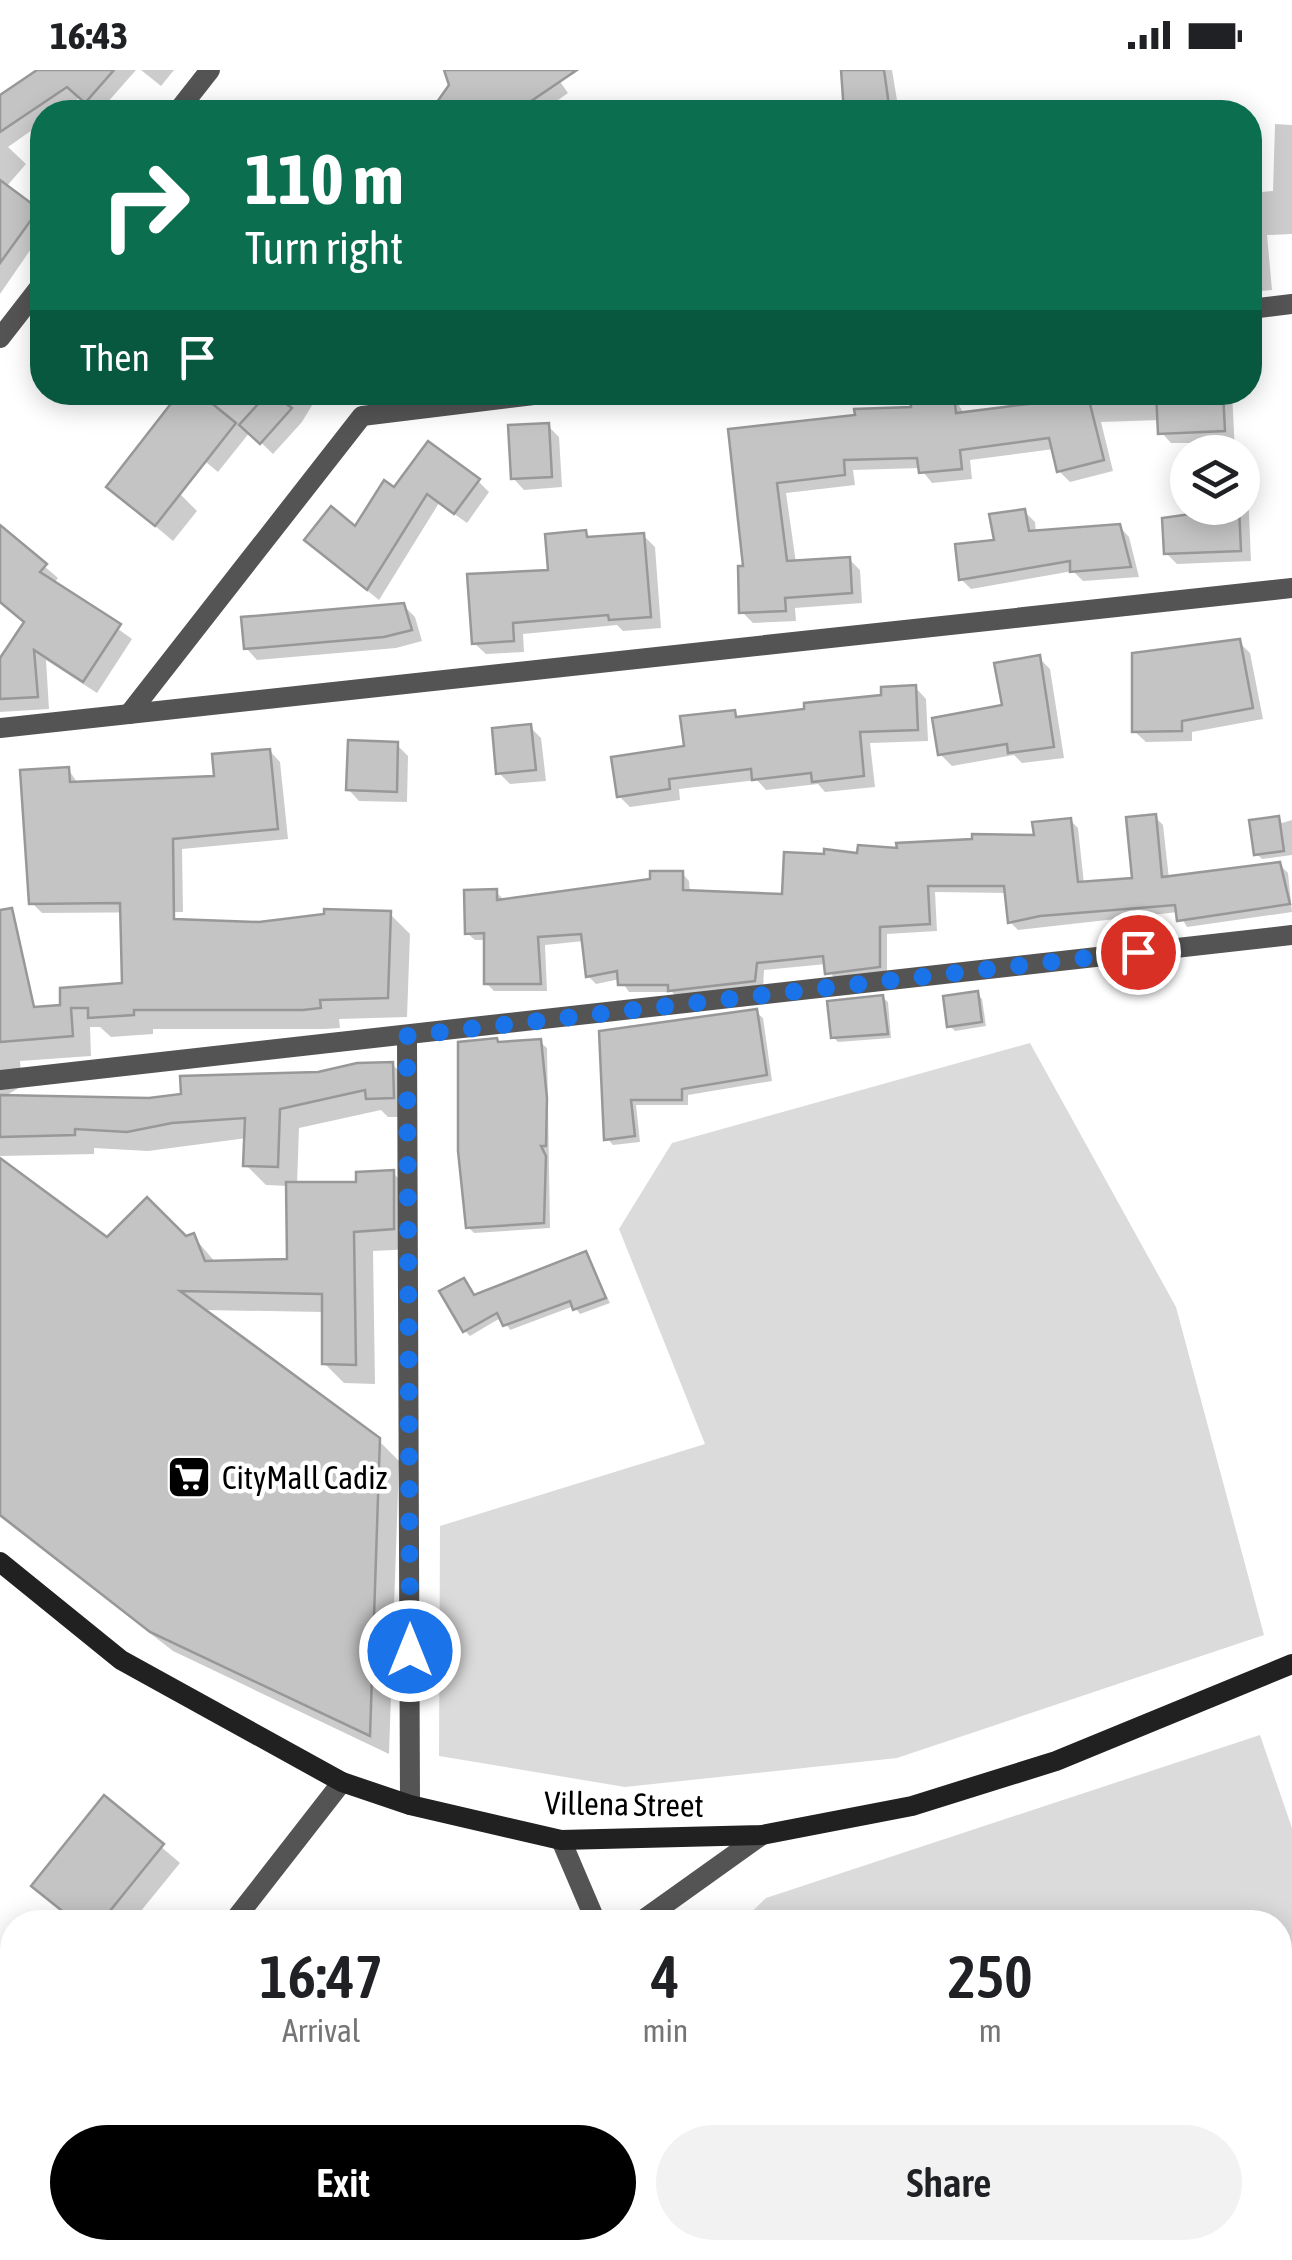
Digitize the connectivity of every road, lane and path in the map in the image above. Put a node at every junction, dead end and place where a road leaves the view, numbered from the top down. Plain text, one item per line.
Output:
1 (210, 70) edge
2 (186, 100) edge
3 (30, 299) edge
4 (1292, 304) edge
5 (1262, 308) edge
6 (0, 338) edge
7 (452, 405) edge
8 (1292, 588) edge
9 (129, 714) junction
10 (0, 728) edge
11 (1292, 935) edge
12 (407, 1036) junction
13 (0, 1080) edge
14 (0, 1562) edge
15 (1292, 1664) edge
16 (342, 1782) junction
17 (410, 1805) junction
18 (762, 1835) junction
19 (561, 1840) junction
20 (243, 1910) edge
21 (591, 1910) edge
22 (657, 1910) edge

1 - 2 street
3 - 6 street
4 - 5 street
7 - 9 street
8 - 9 street
9 - 10 street
11 - 12 street
12 - 13 street
12 - 17 street
14 - 16 main road, Villena Street
15 - 18 main road, Villena Street
16 - 17 main road, Villena Street
16 - 20 street
17 - 19 main road, Villena Street
18 - 19 main road, Villena Street
18 - 22 street
19 - 21 street

